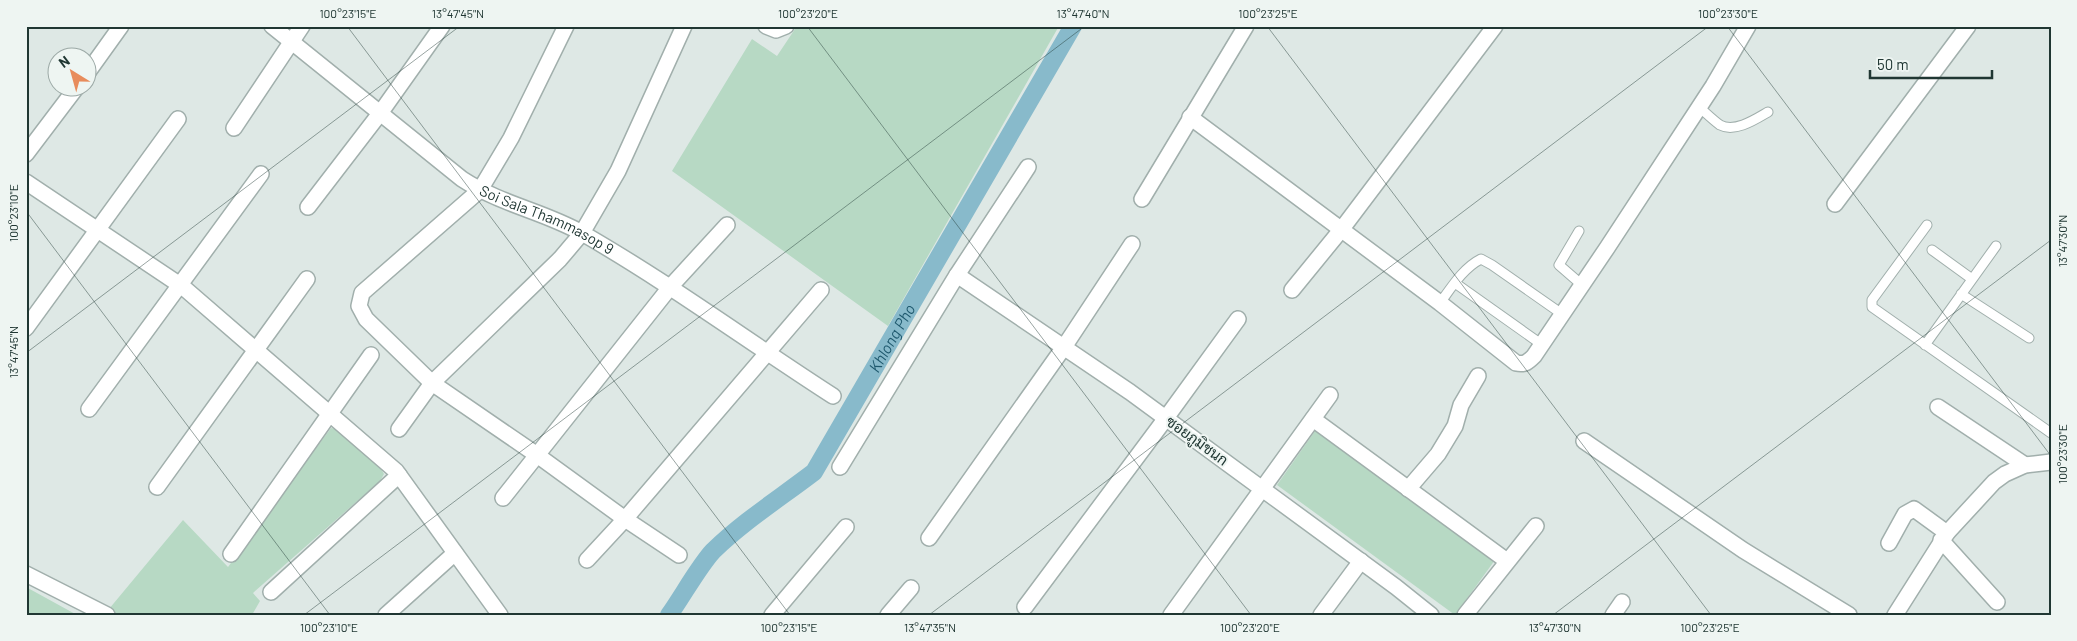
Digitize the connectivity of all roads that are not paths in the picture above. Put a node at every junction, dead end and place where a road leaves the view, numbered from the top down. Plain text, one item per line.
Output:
1 (121, 26) edge
2 (272, 26) edge
3 (302, 26) edge
4 (442, 26) edge
5 (566, 26) edge
6 (684, 26) edge
7 (766, 26) edge
8 (786, 26) edge
9 (1246, 26) edge
10 (1495, 26) edge
11 (1748, 26) edge
12 (1968, 26) edge
13 (292, 41) junction
14 (98, 58) edge
15 (68, 98) edge
16 (1699, 107) junction
17 (381, 112) junction
18 (1768, 112) dead end
19 (1190, 117) junction
20 (178, 119) dead end
21 (234, 128) dead end
22 (26, 154) edge
23 (1028, 167) dead end
24 (261, 174) dead end
25 (26, 182) edge
26 (480, 190) junction
27 (1142, 199) dead end
28 (1835, 204) dead end
29 (308, 206) dead end
30 (1927, 225) dead end
31 (727, 226) dead end
32 (98, 230) junction
33 (1341, 230) junction
34 (1579, 231) dead end
35 (582, 233) junction
36 (1132, 244) dead end
37 (1996, 246) dead end
38 (1932, 250) dead end
39 (957, 275) junction
40 (307, 279) dead end
41 (1972, 279) junction
42 (1455, 283) junction
43 (180, 285) junction
44 (1582, 285) junction
45 (671, 286) junction
46 (821, 290) dead end
47 (1292, 290) dead end
48 (1961, 294) junction
49 (1440, 303) junction
50 (1562, 314) junction
51 (1238, 319) dead end
52 (26, 328) edge
53 (2028, 338) dead end
54 (1541, 344) junction
55 (1925, 345) junction
56 (1064, 347) junction
57 (256, 350) junction
58 (767, 354) junction
59 (371, 355) dead end
60 (1478, 376) dead end
61 (432, 384) junction
62 (1330, 395) dead end
63 (833, 396) dead end
64 (1938, 408) dead end
65 (90, 409) dead end
66 (330, 414) junction
67 (1166, 418) junction
68 (1313, 419) junction
69 (399, 430) dead end
70 (2050, 431) edge
71 (1584, 441) dead end
72 (537, 455) junction
73 (2051, 462) edge
74 (2025, 465) junction
75 (840, 467) dead end
76 (399, 476) junction
77 (157, 487) dead end
78 (1408, 489) junction
79 (1263, 490) junction
80 (503, 498) dead end
81 (625, 519) junction
82 (1536, 526) dead end
83 (846, 527) dead end
84 (1944, 536) junction
85 (929, 538) dead end
86 (1889, 543) dead end
87 (455, 553) junction
88 (231, 554) dead end
89 (680, 554) dead end
90 (587, 560) dead end
91 (1361, 561) junction
92 (1506, 561) junction
93 (26, 574) edge
94 (911, 588) dead end
95 (271, 592) dead end
96 (1997, 602) dead end
97 (1025, 607) dead end
98 (107, 615) edge
99 (386, 615) edge
100 (500, 615) edge
101 (772, 615) edge
102 (888, 615) edge
103 (1171, 615) edge
104 (1321, 615) edge
105 (1431, 615) edge
106 (1465, 615) edge
107 (1849, 615) edge
108 (1895, 615) edge

1 - 14 street
2 - 13 street, Soi Sala Thammasop 9
3 - 13 street
4 - 17 street
5 - 26 street
6 - 35 street
7 - 8 street
9 - 19 street
10 - 33 street
11 - 16 street
12 - 28 street
13 - 17 street, Soi Sala Thammasop 9
13 - 21 street
15 - 22 street
16 - 18 lane
16 - 44 street
17 - 26 street, Soi Sala Thammasop 9
17 - 29 street
19 - 27 street
19 - 33 street
20 - 32 street
23 - 39 street
24 - 43 street
25 - 32 street
26 - 35 street, Soi Sala Thammasop 9
26 - 61 street
30 - 55 lane
31 - 45 street
32 - 43 street
32 - 52 street
33 - 47 street
33 - 49 street
34 - 44 lane
35 - 45 street, Soi Sala Thammasop 9
35 - 61 street
36 - 56 street
37 - 41 lane
38 - 41 lane
39 - 56 street, ซอยภูมิชนก
39 - 75 street
40 - 57 street
41 - 48 lane
42 - 49 lane
42 - 50 lane
42 - 54 lane
43 - 57 street
43 - 65 street
44 - 50 street
45 - 58 street, Soi Sala Thammasop 9
45 - 72 street
46 - 58 street
48 - 53 lane
48 - 55 lane
49 - 54 street
50 - 54 street
51 - 67 street
55 - 70 lane
56 - 67 street, ซอยภูมิชนก
56 - 85 street
57 - 66 street
57 - 77 street
58 - 63 street, Soi Sala Thammasop 9
58 - 81 street
59 - 66 street
60 - 78 street
61 - 69 street
61 - 72 street
62 - 68 street
64 - 74 street
66 - 76 street
66 - 88 street
67 - 79 street, ซอยภูมิชนก
67 - 97 street
68 - 78 street
68 - 79 street
71 - 107 street
72 - 80 street
72 - 81 street
73 - 74 street
74 - 84 street
76 - 87 street
76 - 95 street
78 - 92 street
79 - 91 street, ซอยภูมิชนก
79 - 103 street
81 - 89 street
81 - 90 street
82 - 92 street
83 - 101 street
84 - 86 street
84 - 96 street
84 - 108 street
87 - 99 street
87 - 100 street
91 - 104 street
91 - 105 street, ซอยภูมิชนก
92 - 106 street
93 - 98 street
94 - 102 street

